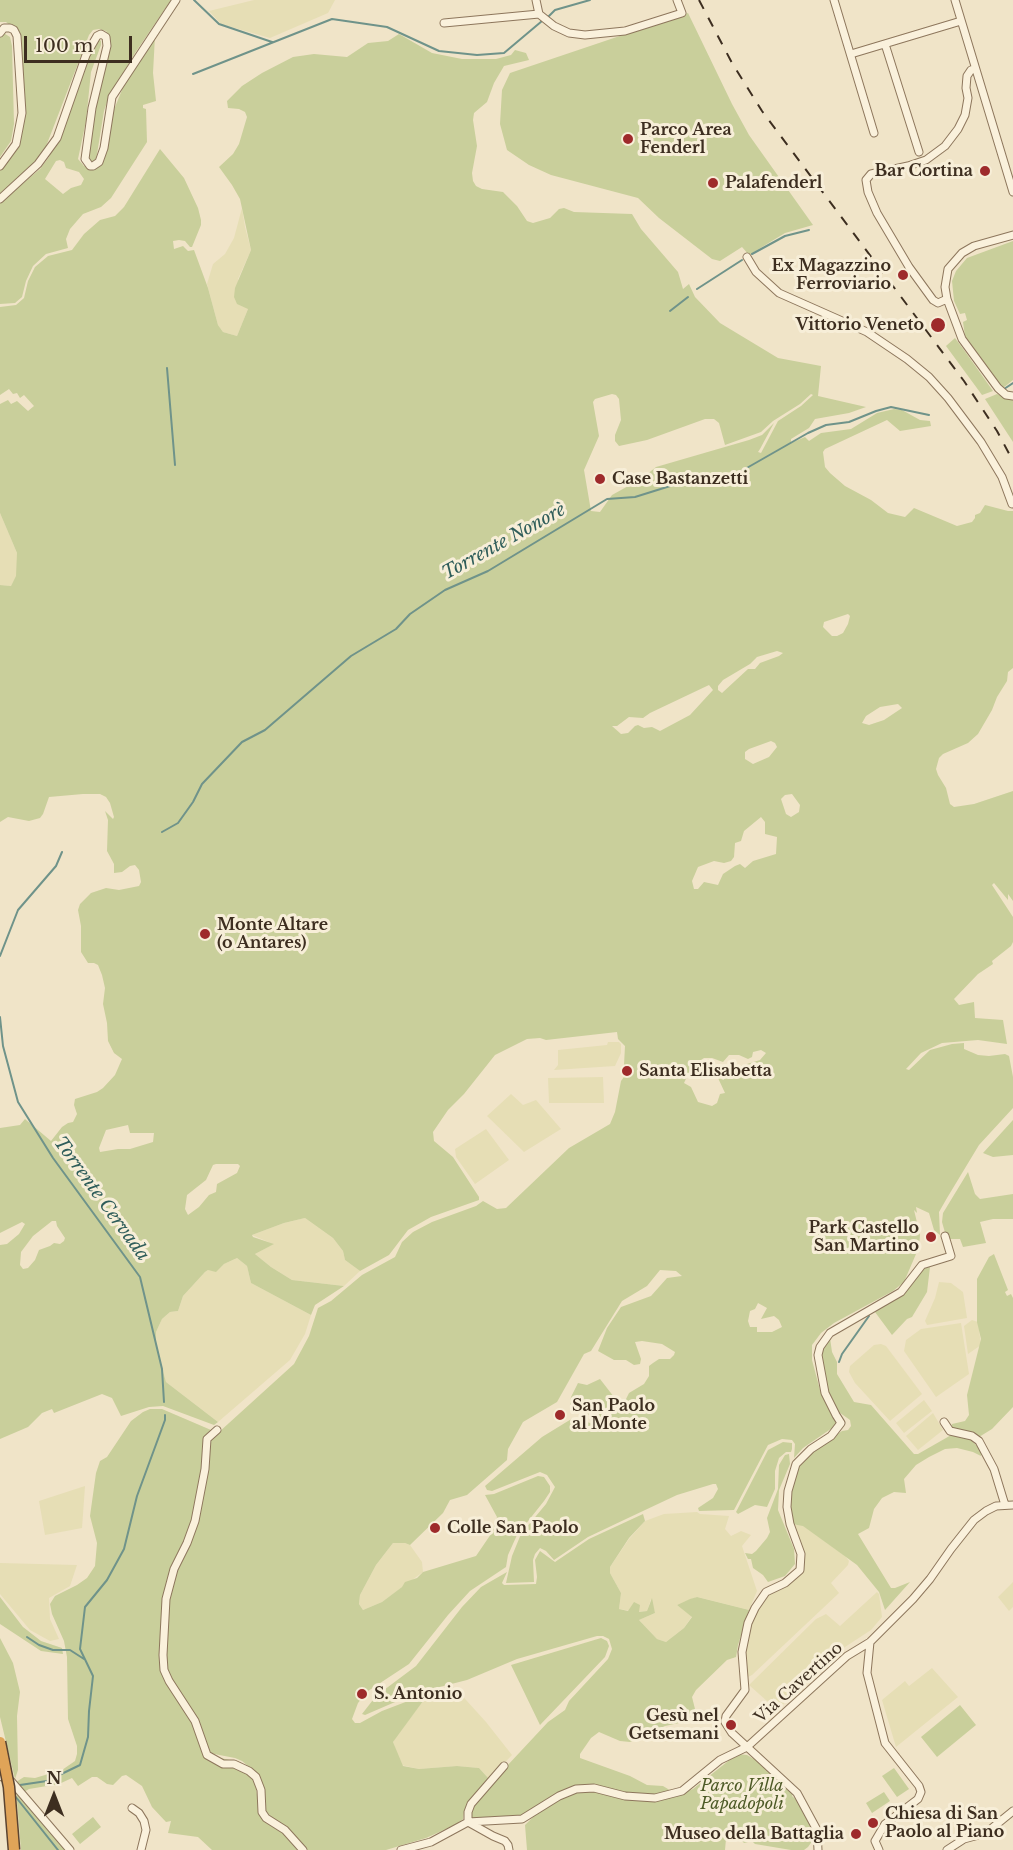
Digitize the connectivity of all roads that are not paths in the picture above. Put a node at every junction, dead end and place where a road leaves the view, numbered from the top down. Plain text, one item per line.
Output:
1 (176, 0) edge
2 (536, 0) edge
3 (677, 0) edge
4 (834, 0) edge
5 (955, 0) edge
6 (539, 14) junction
7 (961, 21) junction
8 (444, 23) dead end
9 (0, 33) edge
10 (885, 44) junction
11 (851, 54) junction
12 (975, 69) junction
13 (874, 133) dead end
14 (919, 152) dead end
15 (1009, 165) edge
16 (0, 166) edge
17 (1013, 192) edge
18 (0, 199) edge
19 (1013, 234) edge
20 (747, 257) dead end
21 (947, 299) junction
22 (1013, 396) edge
23 (1012, 504) edge
24 (945, 1236) dead end
25 (944, 1422) dead end
26 (217, 1430) dead end
27 (1009, 1505) edge
28 (870, 1642) junction
29 (0, 1742) edge
30 (747, 1747) junction
31 (504, 1766) dead end
32 (0, 1776) edge
33 (132, 1808) dead end
34 (1012, 1813) edge
35 (468, 1822) junction
36 (950, 1848) edge
37 (14, 1850) edge
38 (70, 1850) edge
39 (141, 1850) edge
40 (303, 1850) edge
41 (400, 1850) edge
42 (509, 1850) edge
43 (818, 1850) edge
44 (879, 1850) edge

1 - 18 street
2 - 6 street
3 - 6 street
4 - 11 street
5 - 7 street
6 - 8 street
7 - 10 street
7 - 12 street
9 - 16 street
10 - 11 street
10 - 14 street
11 - 13 street
12 - 15 street
12 - 21 street
15 - 17 street
19 - 21 street
20 - 23 street
21 - 22 street
24 - 30 street
25 - 27 street
26 - 40 street
27 - 28 street, Via Cavertino
28 - 30 street, Via Cavertino
28 - 44 street
29 - 37 highway, bridge
30 - 35 street, Via Cavertino
30 - 43 street
31 - 35 street
32 - 38 street
33 - 39 street
34 - 36 street
35 - 41 street
35 - 42 street

